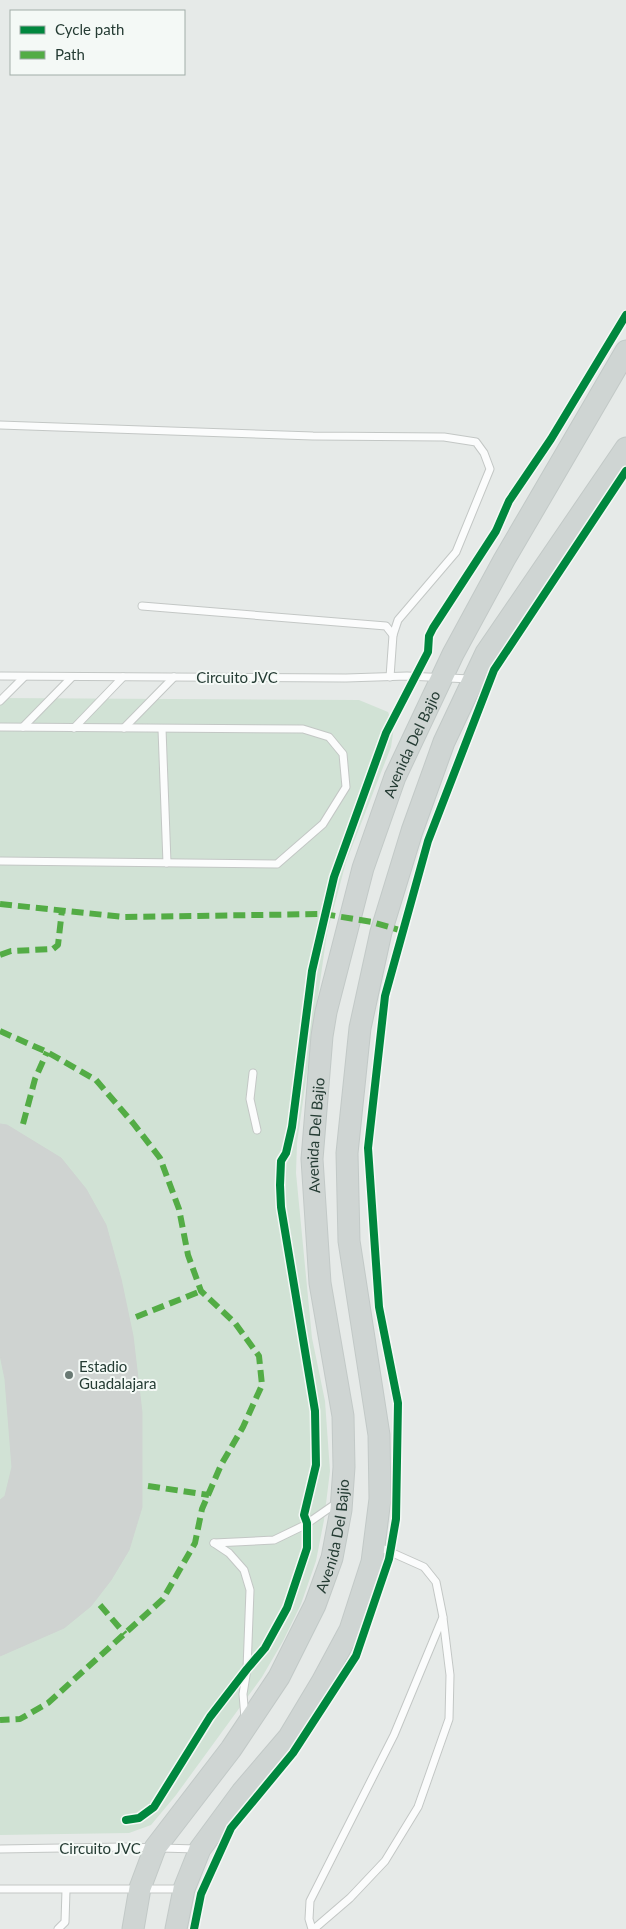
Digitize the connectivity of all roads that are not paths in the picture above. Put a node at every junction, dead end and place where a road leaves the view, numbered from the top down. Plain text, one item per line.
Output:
1 (626, 352) edge
2 (0, 425) edge
3 (626, 448) edge
4 (142, 606) dead end
5 (393, 635) junction
6 (0, 676) edge
7 (24, 677) junction
8 (72, 677) junction
9 (123, 677) junction
10 (174, 677) junction
11 (390, 677) junction
12 (443, 678) junction
13 (473, 679) junction
14 (0, 701) edge
15 (0, 727) edge
16 (23, 727) junction
17 (74, 728) junction
18 (124, 728) junction
19 (162, 728) junction
20 (0, 861) edge
21 (167, 863) junction
22 (253, 1073) dead end
23 (257, 1130) dead end
24 (342, 1499) junction
25 (374, 1544) junction
26 (443, 1617) junction
27 (246, 1726) junction
28 (155, 1848) junction
29 (0, 1849) edge
30 (200, 1849) junction
31 (0, 1888) edge
32 (140, 1888) junction
33 (184, 1889) junction
34 (66, 1890) junction
35 (58, 1929) edge
36 (133, 1929) edge
37 (176, 1929) edge
38 (313, 1929) edge

1 - 12 main road, Avenida Del Bajio
2 - 5 lane
3 - 13 main road, Avenida Del Bajio
4 - 5 lane
5 - 11 lane
6 - 7 lane, Circuito JVC
7 - 8 lane, Circuito JVC
7 - 14 lane
8 - 9 lane, Circuito JVC
8 - 16 lane
9 - 10 lane, Circuito JVC
9 - 17 lane
10 - 11 lane, Circuito JVC
10 - 18 lane
11 - 12 lane, Circuito JVC
12 - 13 lane, Circuito JVC
12 - 24 main road, Avenida Del Bajio
13 - 25 main road, Avenida Del Bajio
15 - 16 lane
16 - 17 lane
17 - 18 lane
18 - 19 lane
19 - 21 lane
19 - 21 lane
20 - 21 lane
22 - 23 lane
24 - 27 main road, Avenida Del Bajio
24 - 27 lane
25 - 26 lane
25 - 30 main road, Avenida Del Bajio
26 - 38 lane
26 - 38 lane
27 - 28 main road, Avenida Del Bajio
28 - 29 lane, Circuito JVC
28 - 30 lane, Circuito JVC
28 - 32 main road, Avenida Del Bajio
30 - 33 main road, Avenida Del Bajio
31 - 34 lane
32 - 33 lane
32 - 34 lane
32 - 36 main road, Avenida Del Bajio
33 - 37 main road, Avenida Del Bajio
34 - 35 lane

